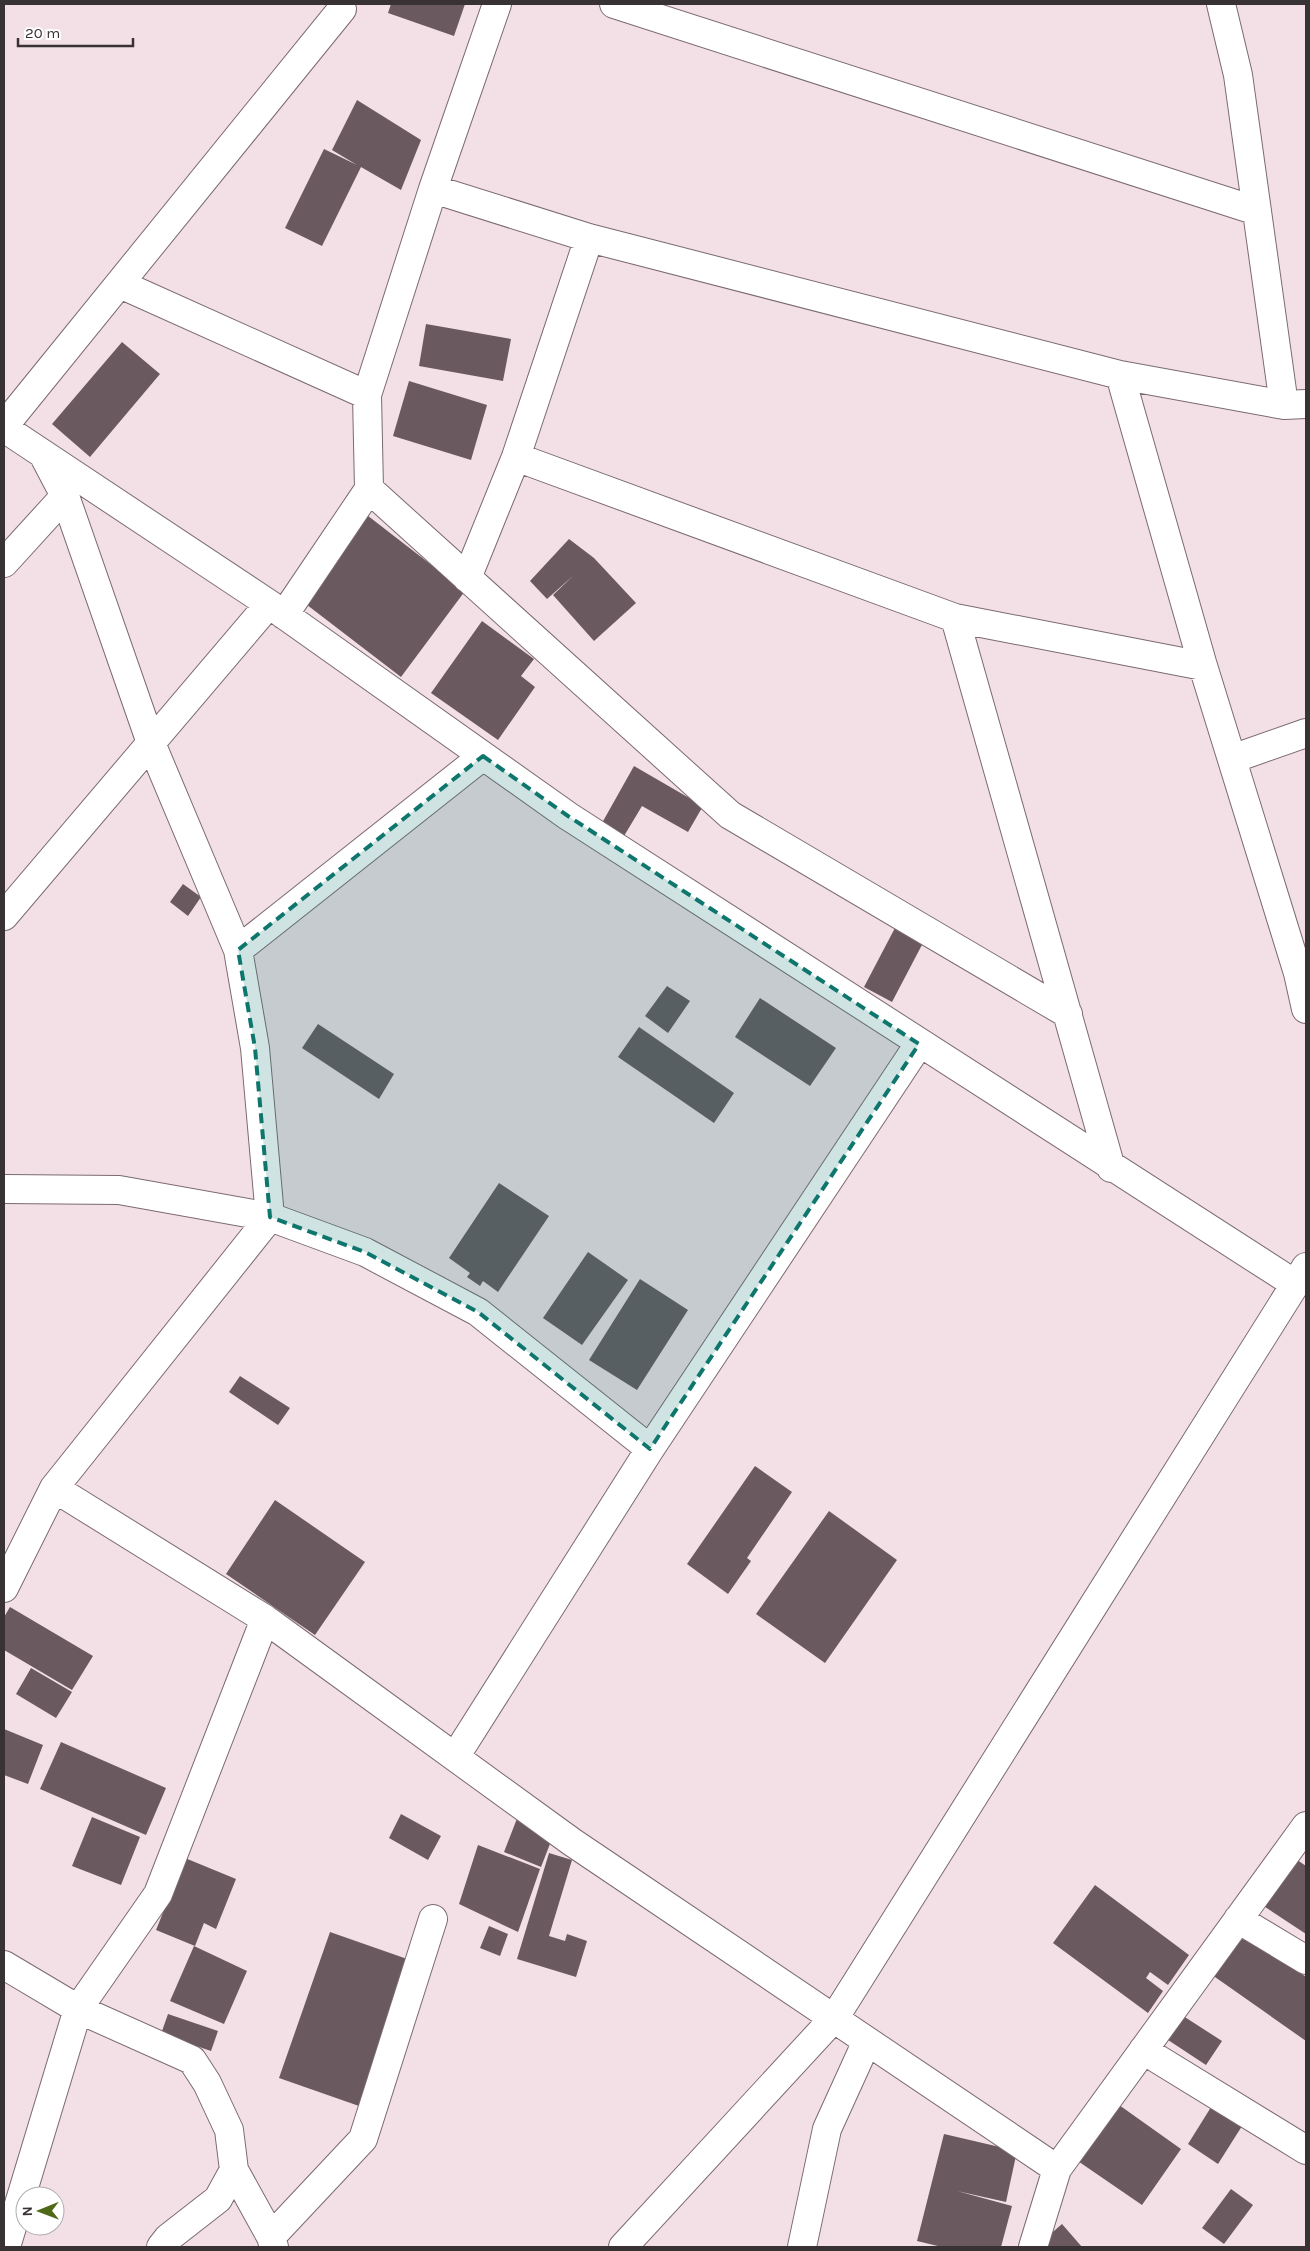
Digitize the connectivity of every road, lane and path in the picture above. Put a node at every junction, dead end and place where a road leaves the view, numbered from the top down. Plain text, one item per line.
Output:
1 (497, 4) edge
2 (614, 4) edge
3 (1221, 4) edge
4 (342, 9) dead end
5 (433, 189) junction
6 (1257, 211) junction
7 (589, 238) junction
8 (120, 284) junction
9 (1120, 375) junction
10 (366, 395) junction
11 (1295, 405) edge
12 (4, 428) edge
13 (43, 454) junction
14 (516, 456) junction
15 (370, 489) junction
16 (65, 496) junction
17 (4, 563) edge
18 (467, 578) junction
19 (276, 610) junction
20 (954, 618) junction
21 (1203, 666) junction
22 (1306, 734) edge
23 (151, 743) junction
24 (483, 756) junction
25 (1232, 759) junction
26 (4, 916) edge
27 (238, 950) junction
28 (1302, 972) edge
29 (1306, 1009) edge
30 (1068, 1014) junction
31 (919, 1044) junction
32 (1111, 1168) junction
33 (4, 1189) edge
34 (270, 1218) junction
35 (1301, 1276) edge
36 (650, 1449) junction
37 (54, 1488) junction
38 (4, 1588) edge
39 (265, 1619) junction
40 (455, 1757) junction
41 (1306, 1826) edge
42 (433, 1919) dead end
43 (1238, 1919) junction
44 (1306, 1960) edge
45 (4, 1965) edge
46 (78, 2009) junction
47 (835, 2017) junction
48 (867, 2041) junction
49 (1143, 2050) junction
50 (1306, 2150) edge
51 (1056, 2169) junction
52 (234, 2170) junction
53 (273, 2242) edge
54 (6, 2247) edge
55 (161, 2247) edge
56 (623, 2247) edge
57 (802, 2247) edge
58 (1033, 2247) edge

1 - 5 street
2 - 6 street
3 - 6 street
4 - 8 street
5 - 7 street
5 - 10 street
6 - 11 street
7 - 9 street
7 - 14 street
8 - 10 street
8 - 12 street
9 - 11 street
9 - 21 street
10 - 15 street
12 - 13 street
13 - 16 street
13 - 19 street
14 - 18 street
14 - 20 street
15 - 18 street
15 - 19 street
16 - 17 street
16 - 23 street
18 - 30 street
19 - 23 street
19 - 24 street
20 - 21 street
20 - 30 street
21 - 25 street
22 - 25 street
23 - 26 street
23 - 27 street
24 - 27 street
24 - 31 street
25 - 28 street
27 - 34 street
28 - 29 street
30 - 32 street
31 - 32 street
31 - 36 street
32 - 35 street
33 - 34 street
34 - 36 street
34 - 37 street
35 - 47 street
36 - 40 street
37 - 38 street
37 - 39 street
39 - 40 street
39 - 46 street
40 - 47 street
41 - 43 street
42 - 53 street
43 - 44 street
43 - 49 street
45 - 46 street
46 - 52 street
46 - 54 street
47 - 48 street
47 - 56 street
48 - 51 street
48 - 57 street
49 - 50 street
49 - 51 street
51 - 58 street
52 - 53 street
52 - 55 street

